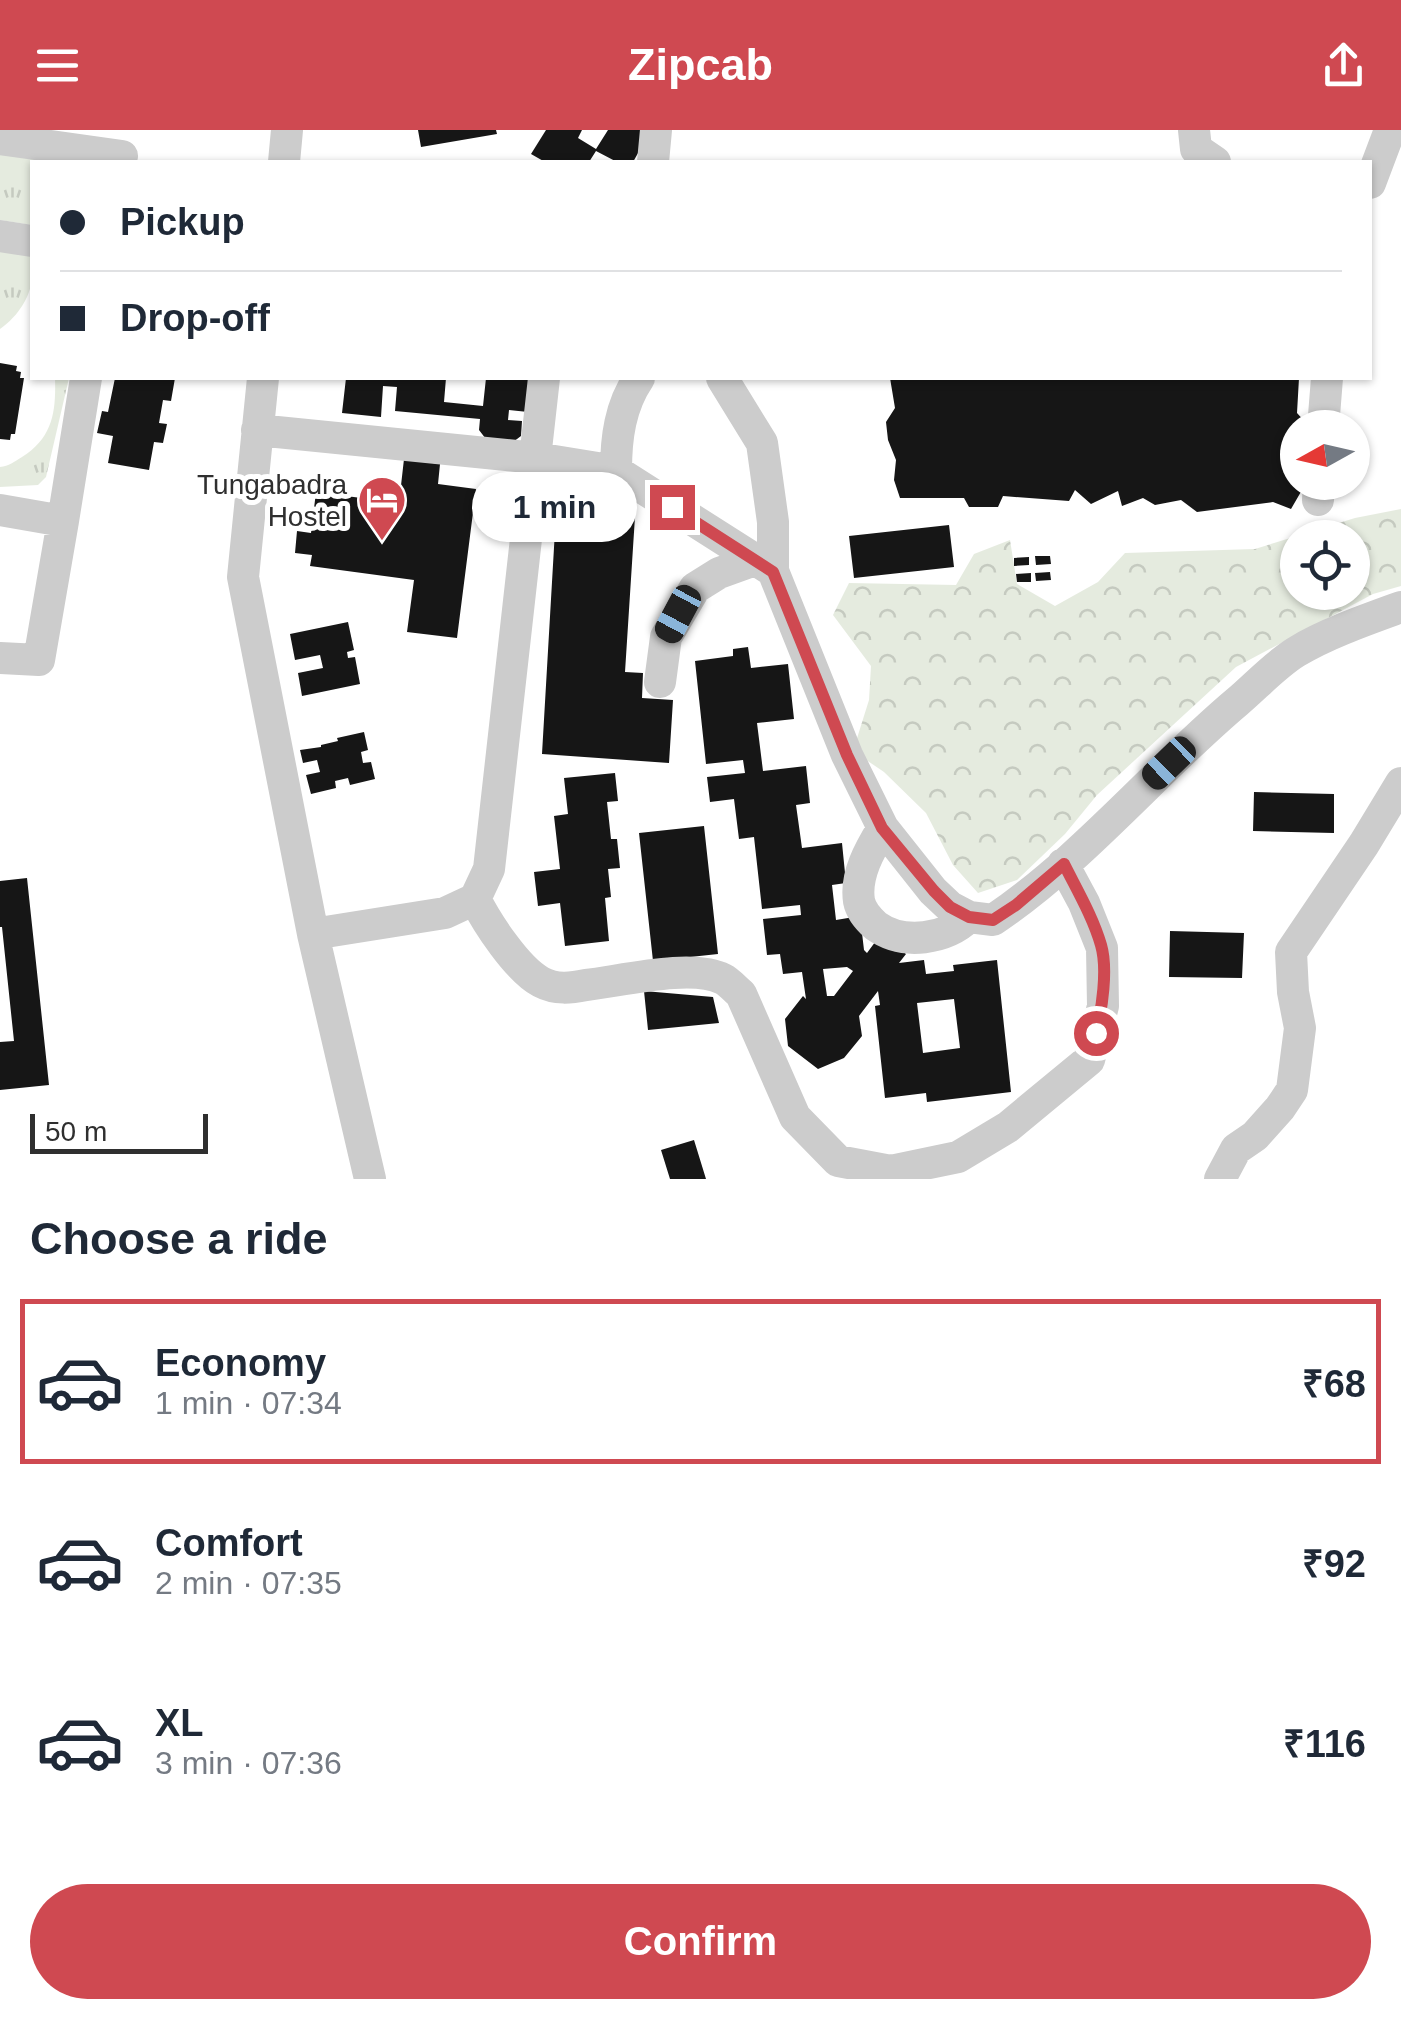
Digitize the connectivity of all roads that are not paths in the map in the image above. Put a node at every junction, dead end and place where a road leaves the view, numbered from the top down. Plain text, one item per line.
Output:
1 (287, 130) edge
2 (656, 130) edge
3 (1194, 130) edge
4 (1390, 130) edge
5 (0, 139) edge
6 (123, 150) edge
7 (284, 160) edge
8 (653, 160) edge
9 (1212, 160) edge
10 (1372, 178) edge
11 (0, 236) edge
12 (30, 241) edge
13 (86, 380) edge
14 (263, 380) edge
15 (544, 380) edge
16 (638, 380) edge
17 (723, 380) edge
18 (1326, 380) edge
19 (1324, 410) edge
20 (258, 430) junction
21 (536, 458) junction
22 (616, 471) junction
23 (0, 510) edge
24 (63, 521) junction
25 (764, 566) junction
26 (1401, 607) edge
27 (0, 658) edge
28 (660, 682) dead end
29 (1401, 782) edge
30 (882, 828) junction
31 (1064, 864) junction
32 (476, 899) junction
33 (969, 917) junction
34 (313, 934) junction
35 (370, 1179) edge
36 (1220, 1179) edge

1 - 7 street
2 - 8 street
3 - 9 street
4 - 10 street
5 - 6 street
11 - 12 street
13 - 24 street
14 - 20 street
15 - 21 street
16 - 22 street
17 - 25 street
18 - 19 street
20 - 21 street
20 - 34 street
21 - 22 street
21 - 32 street
22 - 25 street
23 - 24 street
24 - 27 street
25 - 28 street
25 - 30 street
26 - 31 street
29 - 36 street
30 - 33 street
30 - 33 street
31 - 32 street
31 - 33 street
32 - 34 street
34 - 35 street

